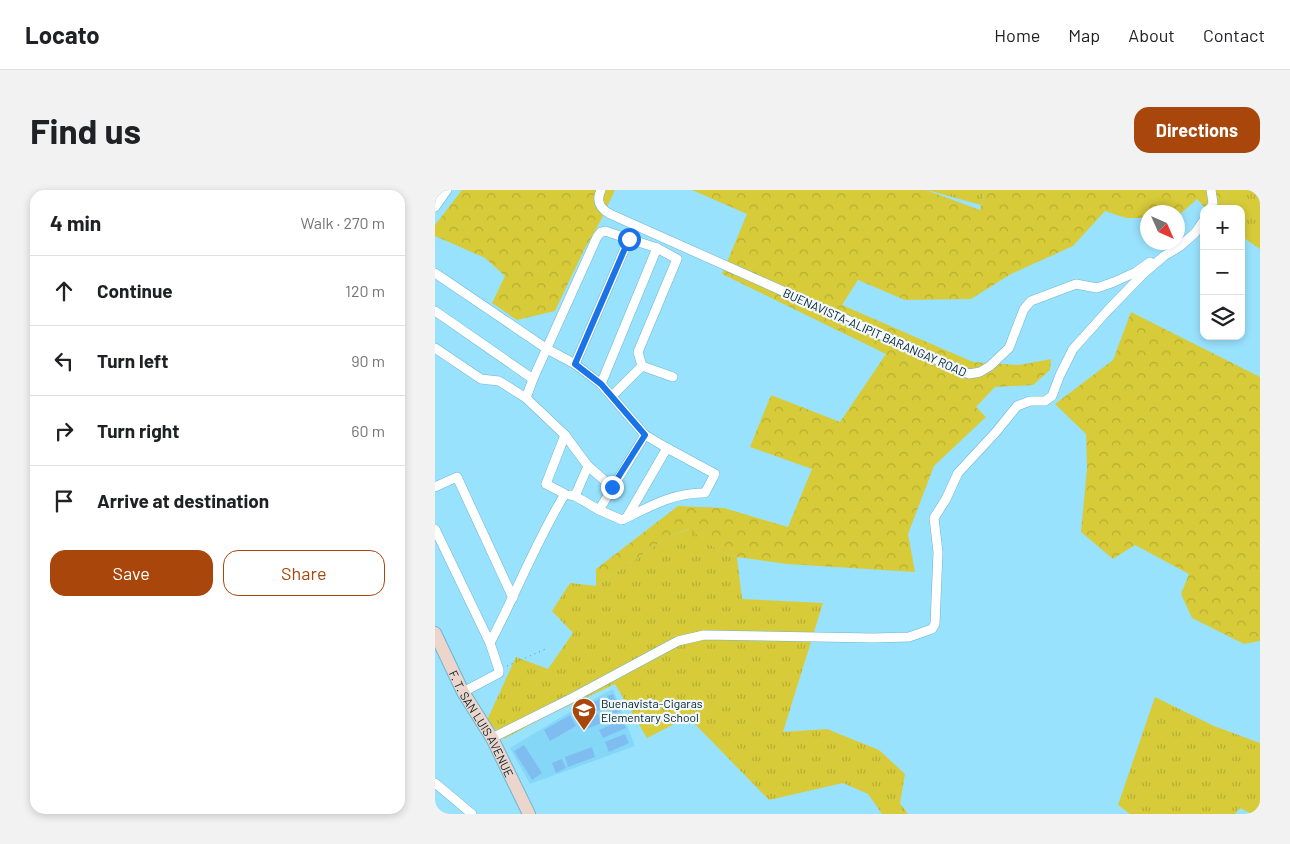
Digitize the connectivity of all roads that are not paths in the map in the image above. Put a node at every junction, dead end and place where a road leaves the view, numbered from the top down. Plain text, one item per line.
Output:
1 (447, 190) edge
2 (601, 190) edge
3 (1211, 190) edge
4 (1212, 205) edge
5 (435, 207) edge
6 (1200, 226) edge
7 (629, 239) junction
8 (657, 248) junction
9 (1164, 256) junction
10 (435, 272) edge
11 (435, 311) edge
12 (435, 348) edge
13 (547, 349) junction
14 (575, 364) junction
15 (642, 366) junction
16 (673, 377) dead end
17 (533, 379) junction
18 (601, 384) junction
19 (612, 396) junction
20 (526, 398) junction
21 (565, 435) junction
22 (645, 435) junction
23 (667, 448) junction
24 (588, 466) junction
25 (435, 487) edge
26 (612, 487) junction
27 (565, 494) junction
28 (575, 496) junction
29 (599, 510) junction
30 (627, 517) junction
31 (435, 529) edge
32 (513, 598) junction
33 (435, 633) edge
34 (490, 643) junction
35 (463, 692) junction
36 (492, 738) junction
37 (435, 783) edge
38 (472, 814) edge
39 (529, 814) edge

1 - 5 street
2 - 9 street, BUENAVISTA-ALIPIT BARANGAY ROAD
3 - 4 street
6 - 9 street
7 - 8 street
7 - 13 street
7 - 14 street
8 - 15 street
8 - 18 street
9 - 36 street
10 - 13 street
11 - 17 street
12 - 20 street
13 - 14 street
13 - 17 street
14 - 18 street
15 - 16 street
15 - 19 street
17 - 20 street
18 - 19 street
19 - 22 street
20 - 21 street
21 - 24 street
21 - 27 street
22 - 23 street
22 - 26 street
23 - 30 street
23 - 30 street
24 - 26 street
24 - 28 street
25 - 32 street
26 - 29 street
27 - 28 street
27 - 32 street
28 - 29 street
29 - 30 street
31 - 34 street
32 - 34 street
33 - 35 main road, F. T. SAN LUIS AVENUE
34 - 35 street
35 - 36 main road, F. T. SAN LUIS AVENUE
36 - 39 main road, F. T. SAN LUIS AVENUE
37 - 38 street

